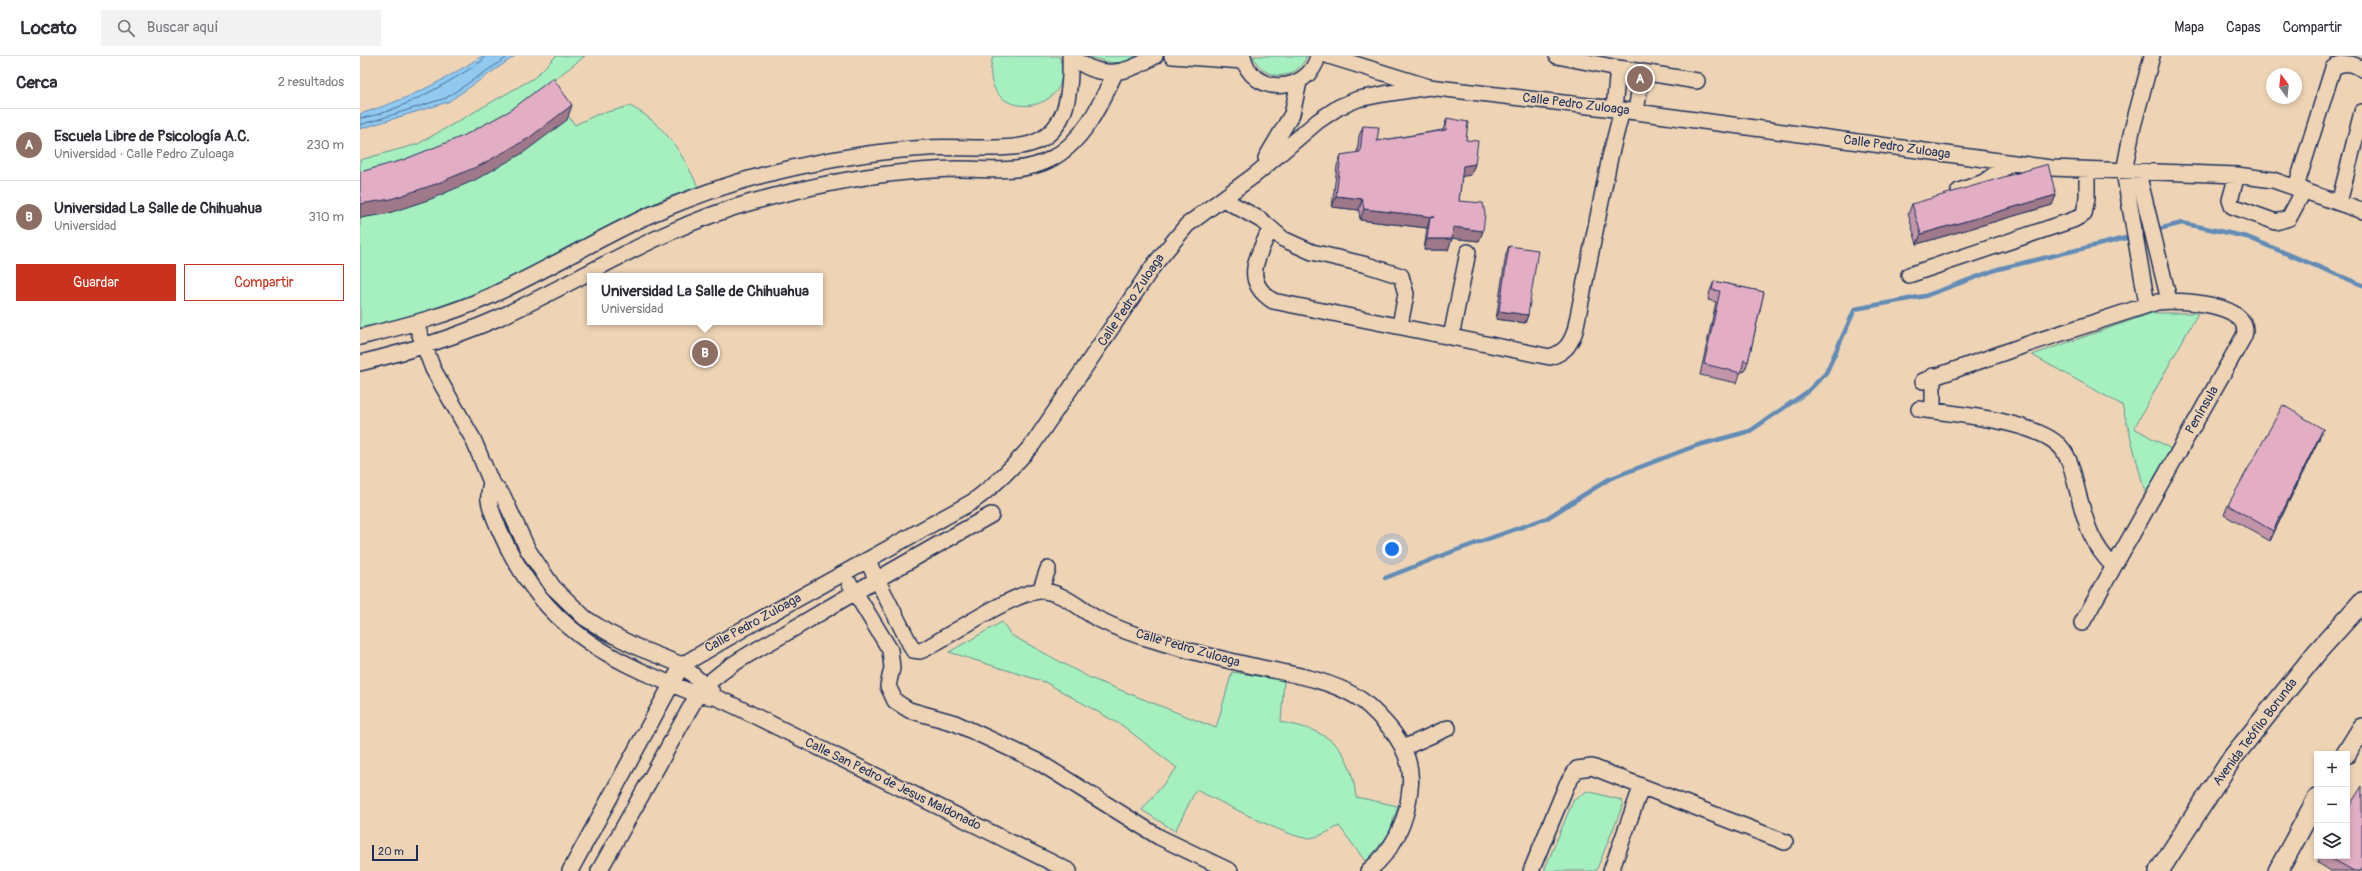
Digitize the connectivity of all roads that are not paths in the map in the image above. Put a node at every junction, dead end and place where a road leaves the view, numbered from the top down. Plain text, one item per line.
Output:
1 (1070, 56) edge
2 (1155, 56) edge
3 (1172, 56) edge
4 (1318, 56) edge
5 (1329, 56) edge
6 (1557, 56) edge
7 (2152, 56) edge
8 (1243, 58) edge
9 (1630, 66) edge
10 (2362, 68) edge
11 (1115, 73) junction
12 (1697, 81) dead end
13 (1299, 82) junction
14 (1429, 87) junction
15 (1624, 110) junction
16 (2362, 112) edge
17 (2011, 163) junction
18 (2087, 170) junction
19 (2131, 172) junction
20 (1256, 174) junction
21 (2237, 175) junction
22 (2300, 188) junction
23 (1942, 196) edge
24 (1223, 199) junction
25 (2339, 203) junction
26 (2362, 211) edge
27 (1270, 229) junction
28 (2154, 238) junction
29 (2136, 242) junction
30 (1468, 252) dead end
31 (1909, 275) dead end
32 (2169, 300) junction
33 (2146, 304) junction
34 (416, 324) junction
35 (1400, 325) junction
36 (1451, 336) junction
37 (360, 337) edge
38 (424, 345) junction
39 (360, 363) edge
40 (491, 482) junction
41 (991, 515) dead end
42 (866, 560) junction
43 (2113, 566) junction
44 (1048, 569) dead end
45 (843, 573) junction
46 (876, 578) junction
47 (1040, 591) junction
48 (854, 592) junction
49 (2362, 602) edge
50 (2082, 623) dead end
51 (645, 650) junction
52 (682, 665) junction
53 (634, 669) junction
54 (672, 683) junction
55 (702, 690) junction
56 (1448, 728) dead end
57 (2362, 728) edge
58 (1403, 748) junction
59 (2348, 751) edge
60 (1641, 788) junction
61 (2314, 805) edge
62 (1785, 842) dead end
63 (570, 871) edge
64 (599, 871) edge
65 (1069, 871) edge
66 (1230, 871) edge
67 (1368, 871) edge
68 (1531, 871) edge
69 (1611, 871) edge
70 (2159, 871) edge
71 (2278, 871) edge

1 - 11 street
1 - 34 street
2 - 11 street
3 - 8 street
4 - 13 street
5 - 14 street, Calle Pedro Zuloaga
6 - 9 street
7 - 19 street
8 - 13 street
9 - 12 street
9 - 15 street
9 - 15 street
10 - 22 street
11 - 38 street
13 - 20 street
14 - 15 street, Calle Pedro Zuloaga
14 - 20 street, Calle Pedro Zuloaga
15 - 17 street, Calle Pedro Zuloaga
15 - 36 street
16 - 25 street
17 - 18 street, Calle Pedro Zuloaga
17 - 23 street
18 - 19 street, Calle Pedro Zuloaga
18 - 31 street
19 - 21 street, Calle Pedro Zuloaga
19 - 28 street
19 - 29 street
20 - 24 street, Calle Pedro Zuloaga
21 - 22 street, Calle Pedro Zuloaga
21 - 22 street
22 - 25 street, Calle Pedro Zuloaga
24 - 27 street
24 - 42 street, Calle Pedro Zuloaga
25 - 26 street, Calle Pedro Zuloaga
27 - 35 street
27 - 35 street
28 - 29 street
28 - 32 street
29 - 33 street
30 - 36 street
32 - 33 street, Península
32 - 43 street, Península
33 - 43 street, Península
34 - 37 street
34 - 38 street
35 - 36 street
38 - 39 street
38 - 40 street
40 - 51 street
40 - 53 street
41 - 46 street, Calle Pedro Zuloaga
42 - 45 street, Calle Pedro Zuloaga
42 - 46 street
43 - 50 street, Península
44 - 47 street
45 - 48 street
45 - 52 street, Calle Pedro Zuloaga
46 - 47 street
46 - 48 street, Calle Pedro Zuloaga
47 - 58 street, Calle Pedro Zuloaga
48 - 55 street, Calle Pedro Zuloaga
48 - 66 street
49 - 70 main road, Avenida Teófilo Borunda
51 - 52 street
51 - 53 street
52 - 54 street
52 - 55 street
53 - 54 street
54 - 55 street
54 - 63 street
55 - 64 street
55 - 65 street, Calle San Pedro de Jesus Maldonado
56 - 58 street
57 - 59 main road
58 - 67 street, Calle Pedro Zuloaga
60 - 62 street
60 - 68 street
60 - 69 street
61 - 71 main road

